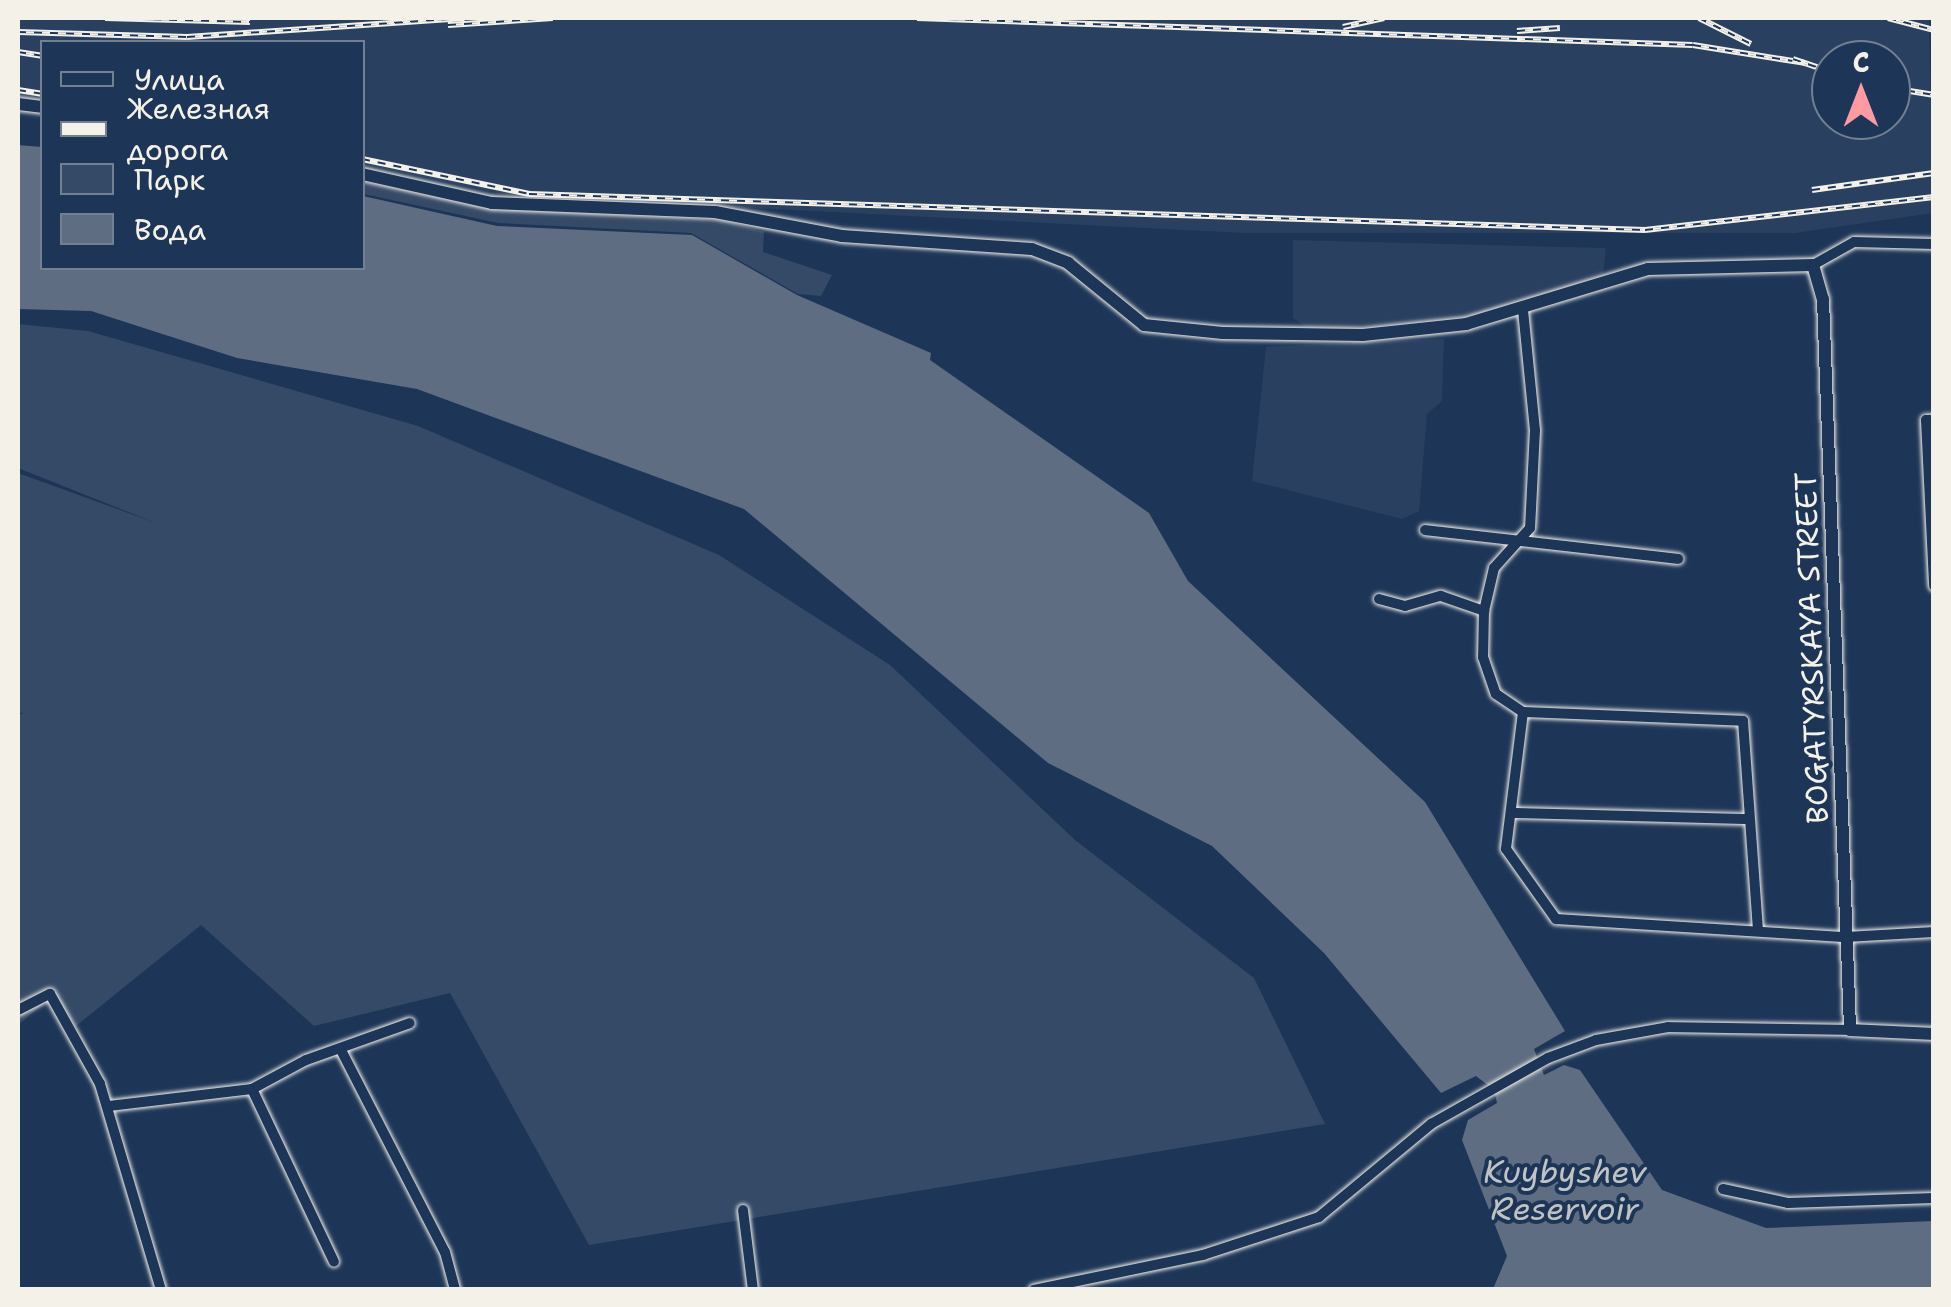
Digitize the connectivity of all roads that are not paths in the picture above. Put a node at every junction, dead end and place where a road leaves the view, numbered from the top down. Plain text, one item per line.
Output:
1 (365, 175) edge
2 (1934, 244) edge
3 (1814, 265) junction
4 (1523, 310) junction
5 (1930, 420) edge
6 (1424, 530) dead end
7 (1520, 539) junction
8 (1678, 559) dead end
9 (1934, 586) edge
10 (1378, 599) dead end
11 (1484, 610) junction
12 (1523, 712) junction
13 (1512, 812) junction
14 (1748, 820) junction
15 (1758, 930) junction
16 (1934, 932) edge
17 (1846, 937) junction
18 (18, 1010) edge
19 (410, 1024) dead end
20 (1850, 1030) junction
21 (1934, 1034) edge
22 (341, 1050) junction
23 (252, 1089) junction
24 (109, 1106) junction
25 (1723, 1190) dead end
26 (1934, 1198) edge
27 (743, 1210) dead end
28 (334, 1262) dead end
29 (161, 1290) edge
30 (455, 1290) edge
31 (752, 1290) edge
32 (1034, 1290) edge

1 - 4 main road
2 - 3 street
3 - 4 main road
3 - 17 main road, BOGATYRSKAYA STREET
4 - 7 street
5 - 9 street
6 - 7 street
7 - 8 street
7 - 11 street
10 - 11 street
11 - 12 street
12 - 13 street
12 - 14 street
13 - 14 street
13 - 15 street
14 - 15 street
15 - 17 street
16 - 17 street
17 - 20 main road, BOGATYRSKAYA STREET
18 - 24 street
19 - 22 street
20 - 21 main road
20 - 32 street
22 - 23 street
22 - 30 street
23 - 24 street
23 - 28 street
24 - 29 street
25 - 26 street
27 - 31 street

